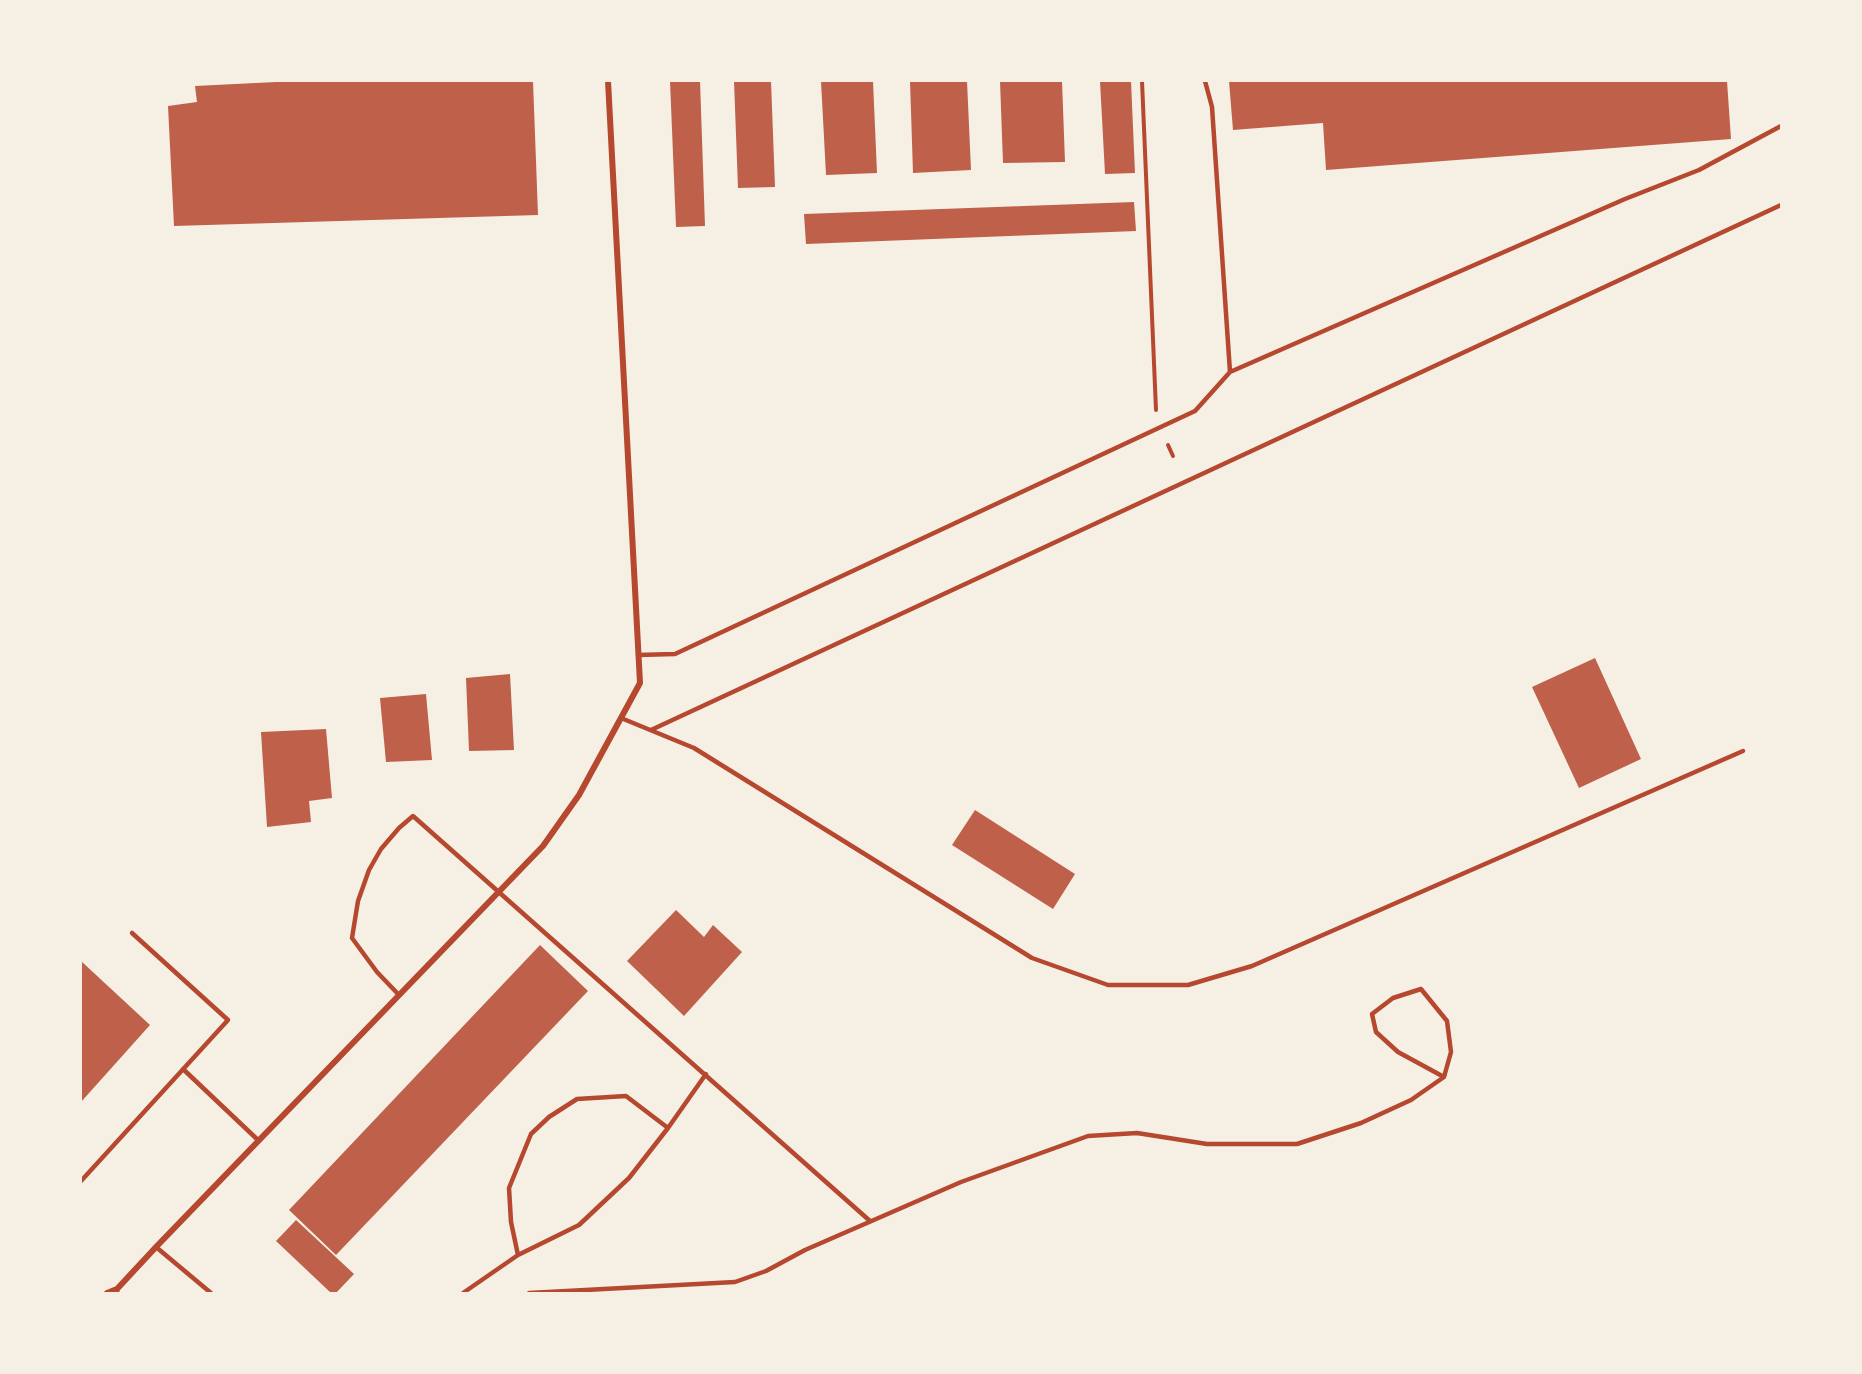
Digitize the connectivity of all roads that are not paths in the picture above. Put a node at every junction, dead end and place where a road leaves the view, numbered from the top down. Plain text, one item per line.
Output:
1 (608, 81) edge
2 (1205, 81) edge
3 (1781, 126) edge
4 (1781, 205) edge
5 (1230, 372) junction
6 (638, 655) junction
7 (621, 718) junction
8 (651, 730) junction
9 (1743, 752) dead end
10 (499, 891) junction
11 (132, 933) dead end
12 (399, 995) junction
13 (183, 1069) junction
14 (706, 1074) junction
15 (1444, 1077) junction
16 (668, 1128) junction
17 (259, 1141) junction
18 (81, 1181) edge
19 (870, 1221) junction
20 (156, 1247) junction
21 (518, 1255) junction
22 (117, 1291) edge
23 (107, 1293) edge
24 (211, 1293) edge
25 (463, 1293) edge
26 (530, 1293) edge

1 - 6 street
2 - 5 lane
3 - 5 lane
4 - 8 lane
5 - 6 lane
6 - 7 street
7 - 8 lane
7 - 10 street
8 - 9 lane
10 - 12 street
10 - 12 lane
10 - 14 lane
11 - 13 lane
12 - 17 street
13 - 17 lane
13 - 18 lane
14 - 16 lane
14 - 19 lane
15 - 15 lane
15 - 19 lane
16 - 21 lane
16 - 21 lane
17 - 20 street
19 - 26 lane
20 - 22 street
20 - 24 lane
21 - 25 lane
22 - 23 street

